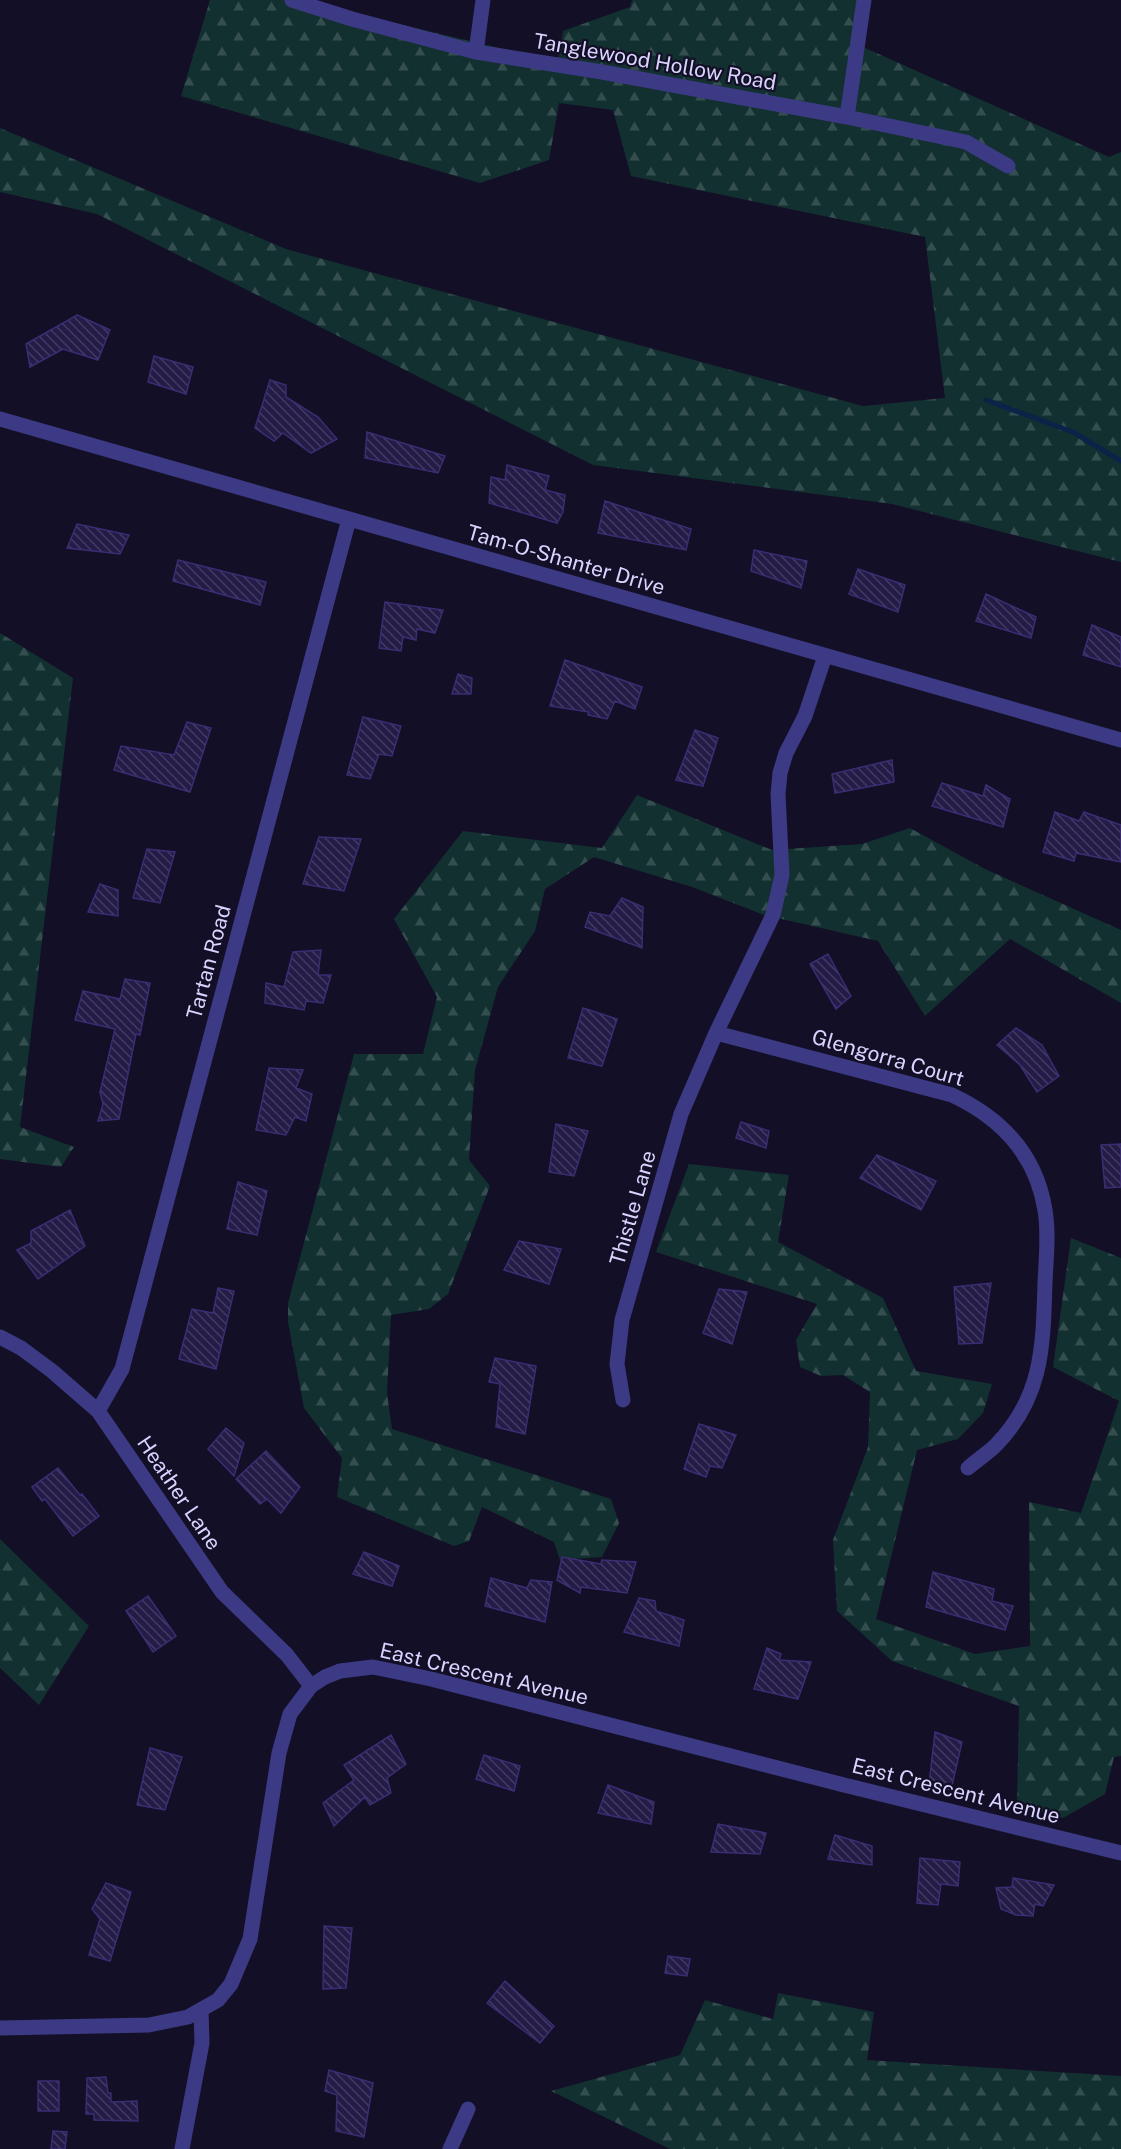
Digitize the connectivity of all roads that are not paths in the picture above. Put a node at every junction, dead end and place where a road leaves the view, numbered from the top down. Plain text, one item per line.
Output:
1 (292, 0) edge
2 (483, 0) edge
3 (864, 0) edge
4 (476, 52) junction
5 (847, 117) junction
6 (1008, 166) dead end
7 (0, 419) edge
8 (349, 519) junction
9 (825, 656) junction
10 (1121, 740) edge
11 (716, 1032) junction
12 (0, 1337) edge
13 (623, 1400) dead end
14 (98, 1411) junction
15 (968, 1468) dead end
16 (311, 1686) junction
17 (1121, 1853) edge
18 (201, 2010) junction
19 (0, 2028) edge
20 (468, 2109) dead end
21 (182, 2149) edge
22 (450, 2149) edge

1 - 4 street, Tanglewood Hollow Road
2 - 4 street
3 - 5 street
4 - 5 street, Tanglewood Hollow Road
5 - 6 street, Tanglewood Hollow Road
7 - 8 street, Tam-O-Shanter Drive
8 - 9 street, Tam-O-Shanter Drive
8 - 14 street, Tartan Road
9 - 10 street, Tam-O-Shanter Drive
9 - 11 street
11 - 13 street, Thistle Lane
11 - 15 street, Glengorra Court
12 - 14 street, Heather Lane
14 - 16 street, Heather Lane
16 - 17 street, East Crescent Avenue
16 - 18 street, East Crescent Avenue
18 - 19 street, East Crescent Avenue
18 - 21 street
20 - 22 street

